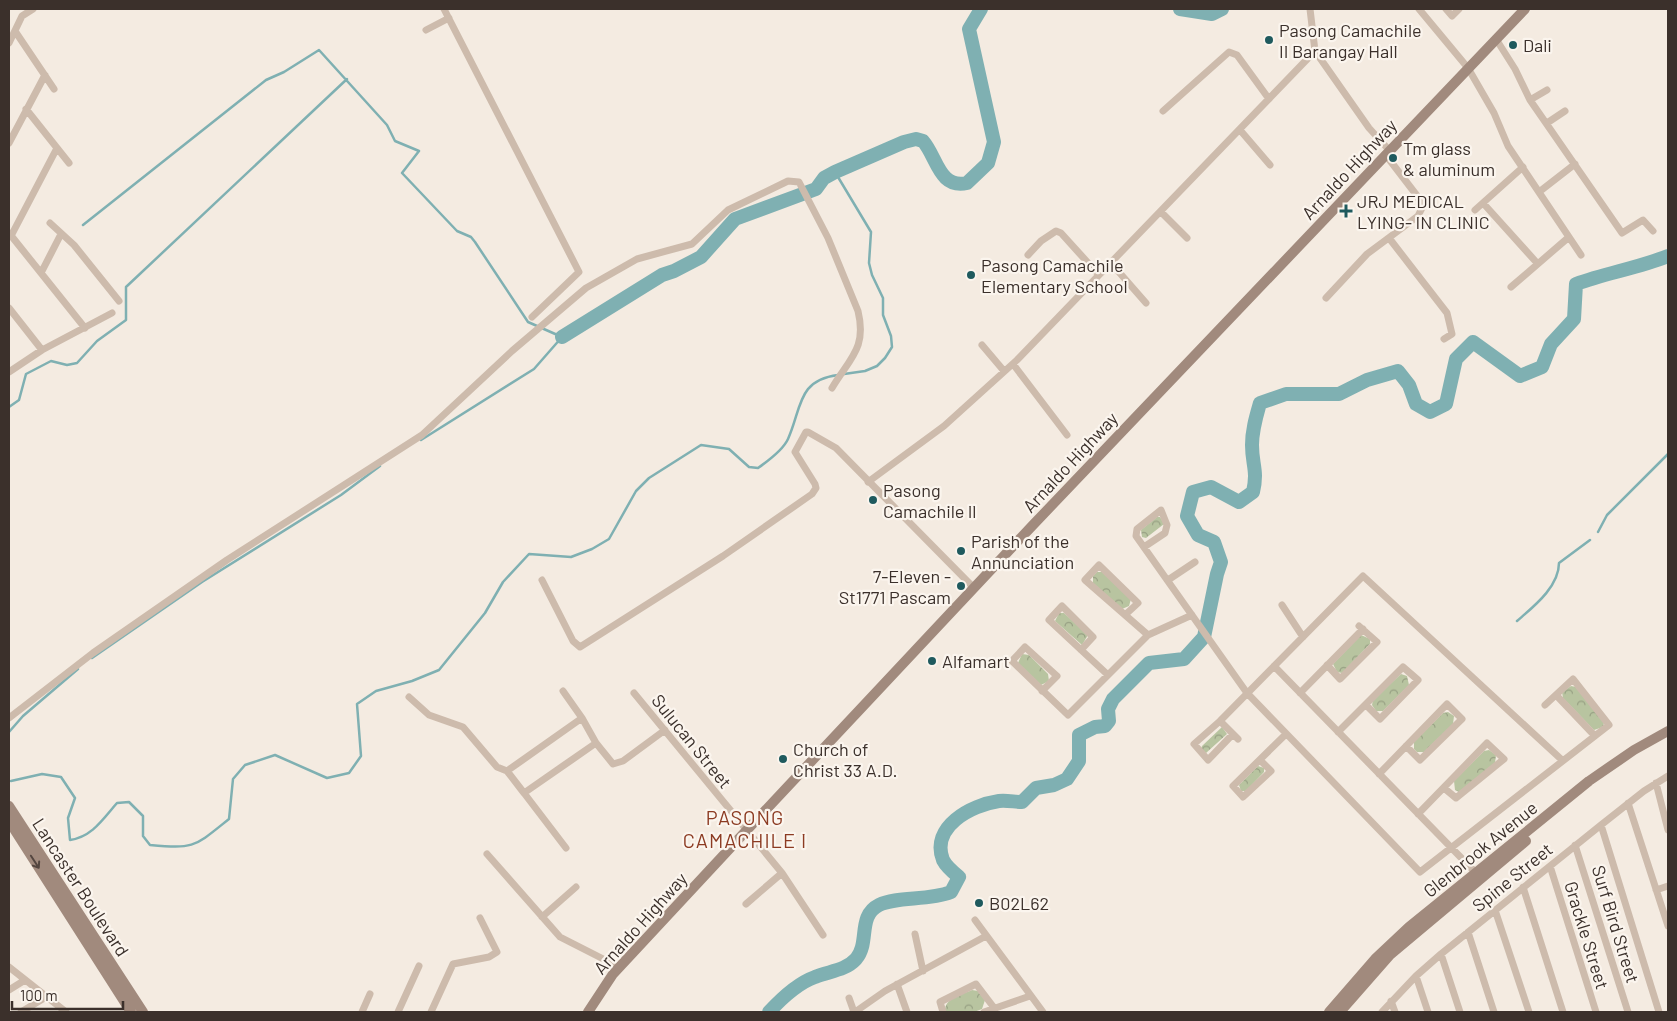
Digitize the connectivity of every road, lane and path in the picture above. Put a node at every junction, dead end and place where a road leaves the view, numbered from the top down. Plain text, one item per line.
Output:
1 (33, 9) edge
2 (444, 9) edge
3 (1310, 9) edge
4 (1419, 9) edge
5 (1446, 9) edge
6 (1459, 9) edge
7 (1525, 9) edge
8 (449, 18) junction
9 (426, 30) dead end
10 (15, 31) junction
11 (1496, 39) junction
12 (9, 44) edge
13 (1315, 50) junction
14 (1468, 68) junction
15 (45, 75) junction
16 (54, 90) dead end
17 (1547, 90) dead end
18 (1270, 99) junction
19 (1530, 100) junction
20 (26, 109) junction
21 (1163, 111) dead end
22 (1564, 111) dead end
23 (1546, 123) junction
24 (1240, 130) junction
25 (9, 143) edge
26 (57, 148) junction
27 (1387, 152) junction
28 (69, 163) dead end
29 (1575, 164) junction
30 (1270, 165) dead end
31 (1523, 167) junction
32 (1539, 192) junction
33 (1483, 203) junction
34 (1476, 210) dead end
35 (1161, 212) junction
36 (50, 224) dead end
37 (1653, 231) dead end
38 (10, 234) edge
39 (61, 234) junction
40 (1569, 237) junction
41 (1187, 238) dead end
42 (1389, 238) junction
43 (1028, 255) dead end
44 (1581, 255) dead end
45 (1111, 263) junction
46 (1537, 263) junction
47 (41, 273) junction
48 (1099, 275) junction
49 (1511, 287) dead end
50 (1326, 298) dead end
51 (118, 302) dead end
52 (1146, 303) dead end
53 (9, 308) edge
54 (112, 313) dead end
55 (532, 317) dead end
56 (85, 328) junction
57 (1444, 339) dead end
58 (982, 345) dead end
59 (42, 350) junction
60 (1013, 364) junction
61 (1004, 371) junction
62 (9, 372) edge
63 (832, 388) dead end
64 (1066, 435) dead end
65 (868, 482) junction
66 (1144, 547) junction
67 (1194, 562) dead end
68 (542, 580) dead end
69 (1168, 580) junction
70 (974, 588) junction
71 (1282, 605) dead end
72 (1125, 615) junction
73 (1192, 615) junction
74 (1148, 635) junction
75 (1303, 636) junction
76 (1081, 650) junction
77 (1274, 666) junction
78 (1327, 666) junction
79 (1108, 675) junction
80 (563, 691) dead end
81 (1042, 691) junction
82 (634, 693) dead end
83 (1247, 693) junction
84 (1300, 693) junction
85 (1556, 695) junction
86 (409, 696) dead end
87 (1366, 705) junction
88 (1545, 705) dead end
89 (9, 718) edge
90 (582, 718) junction
91 (1220, 721) junction
92 (665, 730) junction
93 (1668, 731) edge
94 (1338, 732) junction
95 (1286, 734) junction
96 (1594, 735) junction
97 (1668, 739) edge
98 (596, 743) junction
99 (1406, 746) junction
100 (1260, 760) junction
101 (1562, 760) junction
102 (507, 771) junction
103 (1379, 774) junction
104 (1668, 776) edge
105 (1656, 783) junction
106 (1444, 788) junction
107 (524, 792) junction
108 (1628, 804) junction
109 (9, 806) edge
110 (1418, 814) junction
111 (9, 821) edge
112 (1600, 825) junction
113 (1668, 830) edge
114 (746, 831) junction
115 (1575, 845) junction
116 (566, 848) dead end
117 (1451, 848) junction
118 (487, 854) dead end
119 (1550, 866) junction
120 (782, 873) junction
121 (1476, 873) junction
122 (1668, 886) edge
123 (576, 887) dead end
124 (1523, 887) junction
125 (1656, 890) junction
126 (746, 904) dead end
127 (1495, 910) junction
128 (542, 917) junction
129 (480, 918) dead end
130 (975, 920) dead end
131 (1668, 923) edge
132 (1468, 932) junction
133 (915, 934) dead end
134 (823, 935) dead end
135 (986, 936) junction
136 (1441, 954) junction
137 (419, 966) dead end
138 (9, 967) edge
139 (616, 970) junction
140 (923, 971) junction
141 (1416, 976) junction
142 (25, 980) junction
143 (897, 984) junction
144 (9, 990) edge
145 (370, 994) dead end
146 (1030, 996) junction
147 (46, 997) junction
148 (848, 998) dead end
149 (1391, 1001) junction
150 (995, 1008) junction
151 (21, 1012) edge
152 (66, 1012) edge
153 (131, 1012) edge
154 (143, 1012) edge
155 (362, 1012) edge
156 (398, 1012) edge
157 (431, 1012) edge
158 (588, 1012) edge
159 (855, 1012) edge
160 (907, 1012) edge
161 (943, 1012) edge
162 (984, 1012) edge
163 (1043, 1012) edge
164 (1329, 1012) edge
165 (1340, 1012) edge
166 (1382, 1012) edge
167 (1395, 1012) edge
168 (1428, 1012) edge
169 (1460, 1012) edge
170 (1494, 1012) edge
171 (1529, 1012) edge
172 (1563, 1012) edge
173 (1596, 1012) edge
174 (1628, 1012) edge
175 (1659, 1012) edge

1 - 10 street
2 - 8 street
3 - 13 street
4 - 14 street
5 - 6 street
7 - 11 main road, Arnaldo Highway
8 - 9 street
8 - 55 street
10 - 12 street
10 - 15 street
11 - 14 main road, Arnaldo Highway
11 - 19 street
13 - 18 street
13 - 27 street
14 - 27 main road, Arnaldo Highway
14 - 31 street
15 - 16 street
15 - 20 street
17 - 19 street
18 - 21 street
18 - 24 street
19 - 23 street
20 - 25 street
20 - 26 street
22 - 23 street
23 - 29 street
24 - 30 street
24 - 35 street
26 - 28 street
26 - 38 street
27 - 42 street
27 - 70 main road, Arnaldo Highway
29 - 32 street
29 - 37 street
31 - 32 street
31 - 33 street
32 - 40 street
33 - 34 street
33 - 46 street
35 - 41 street
35 - 45 street
36 - 39 street
38 - 47 street
39 - 47 street
39 - 51 street
40 - 44 street
40 - 46 street
42 - 50 street
42 - 57 street
43 - 48 street
45 - 48 street
45 - 52 street
46 - 49 street
47 - 56 street
48 - 60 street
53 - 59 street
54 - 56 street
56 - 59 street
58 - 61 street
59 - 62 street
60 - 61 street
60 - 64 street
61 - 65 street
63 - 89 street
65 - 68 street
65 - 70 street
66 - 66 street
66 - 69 street
67 - 69 street
69 - 73 street
70 - 114 main road, Arnaldo Highway
71 - 75 street
72 - 72 street
72 - 74 street
73 - 74 street
73 - 83 street
74 - 79 street
75 - 77 street
75 - 101 street
76 - 76 street
76 - 79 street
77 - 83 street
77 - 84 street
78 - 78 street
78 - 84 street
79 - 81 street
80 - 90 street
81 - 81 street
82 - 92 street, Sulucan Street
83 - 91 street
83 - 95 street
84 - 94 street
85 - 88 street
85 - 96 street
85 - 96 street
86 - 102 street
87 - 87 street
87 - 94 street
90 - 98 street
90 - 102 street
91 - 91 street
92 - 98 street
92 - 114 street, Sulucan Street
93 - 121 main road, Glenbrook Avenue
94 - 103 street
95 - 100 street
95 - 117 street
96 - 101 street
97 - 165 main road, Glenbrook Avenue
98 - 107 street
99 - 99 street
99 - 103 street
100 - 100 street
101 - 117 street
102 - 107 street
103 - 110 street
104 - 105 street, Spine Street
105 - 108 street, Spine Street
105 - 113 street
106 - 106 street
106 - 110 street
107 - 116 street
108 - 112 street, Spine Street
108 - 125 street
109 - 154 main road, Lancaster Boulevard
110 - 117 street
111 -> 153 main road, Lancaster Boulevard
112 - 115 street, Spine Street
112 - 175 street
114 - 120 street, Sulucan Street
114 - 139 main road, Arnaldo Highway
115 - 119 street, Spine Street
115 - 174 street, Surf Bird Street
117 - 121 street
118 - 128 street
119 - 124 street, Spine Street
119 - 173 street, Grackle Street
120 - 126 street
120 - 134 street, Sulucan Street
121 - 164 main road, Glenbrook Avenue
122 - 125 street
123 - 128 street
124 - 127 street, Spine Street
124 - 172 street
125 - 131 street
127 - 132 street, Spine Street
127 - 171 street
128 - 139 street
129 - 157 street
130 - 135 street
132 - 136 street, Spine Street
132 - 170 street
133 - 140 street
135 - 140 street
135 - 146 street
136 - 141 street, Spine Street
136 - 169 street
137 - 156 street
138 - 142 street
139 - 158 main road, Arnaldo Highway
140 - 143 street
141 - 149 street, Spine Street
141 - 168 street
142 - 144 street
142 - 147 street
143 - 159 street
143 - 160 street
145 - 155 street
146 - 150 street
146 - 163 street
147 - 151 street
147 - 152 street
148 - 159 street
149 - 166 street, Spine Street
149 - 167 street
150 - 161 street
150 - 162 street

